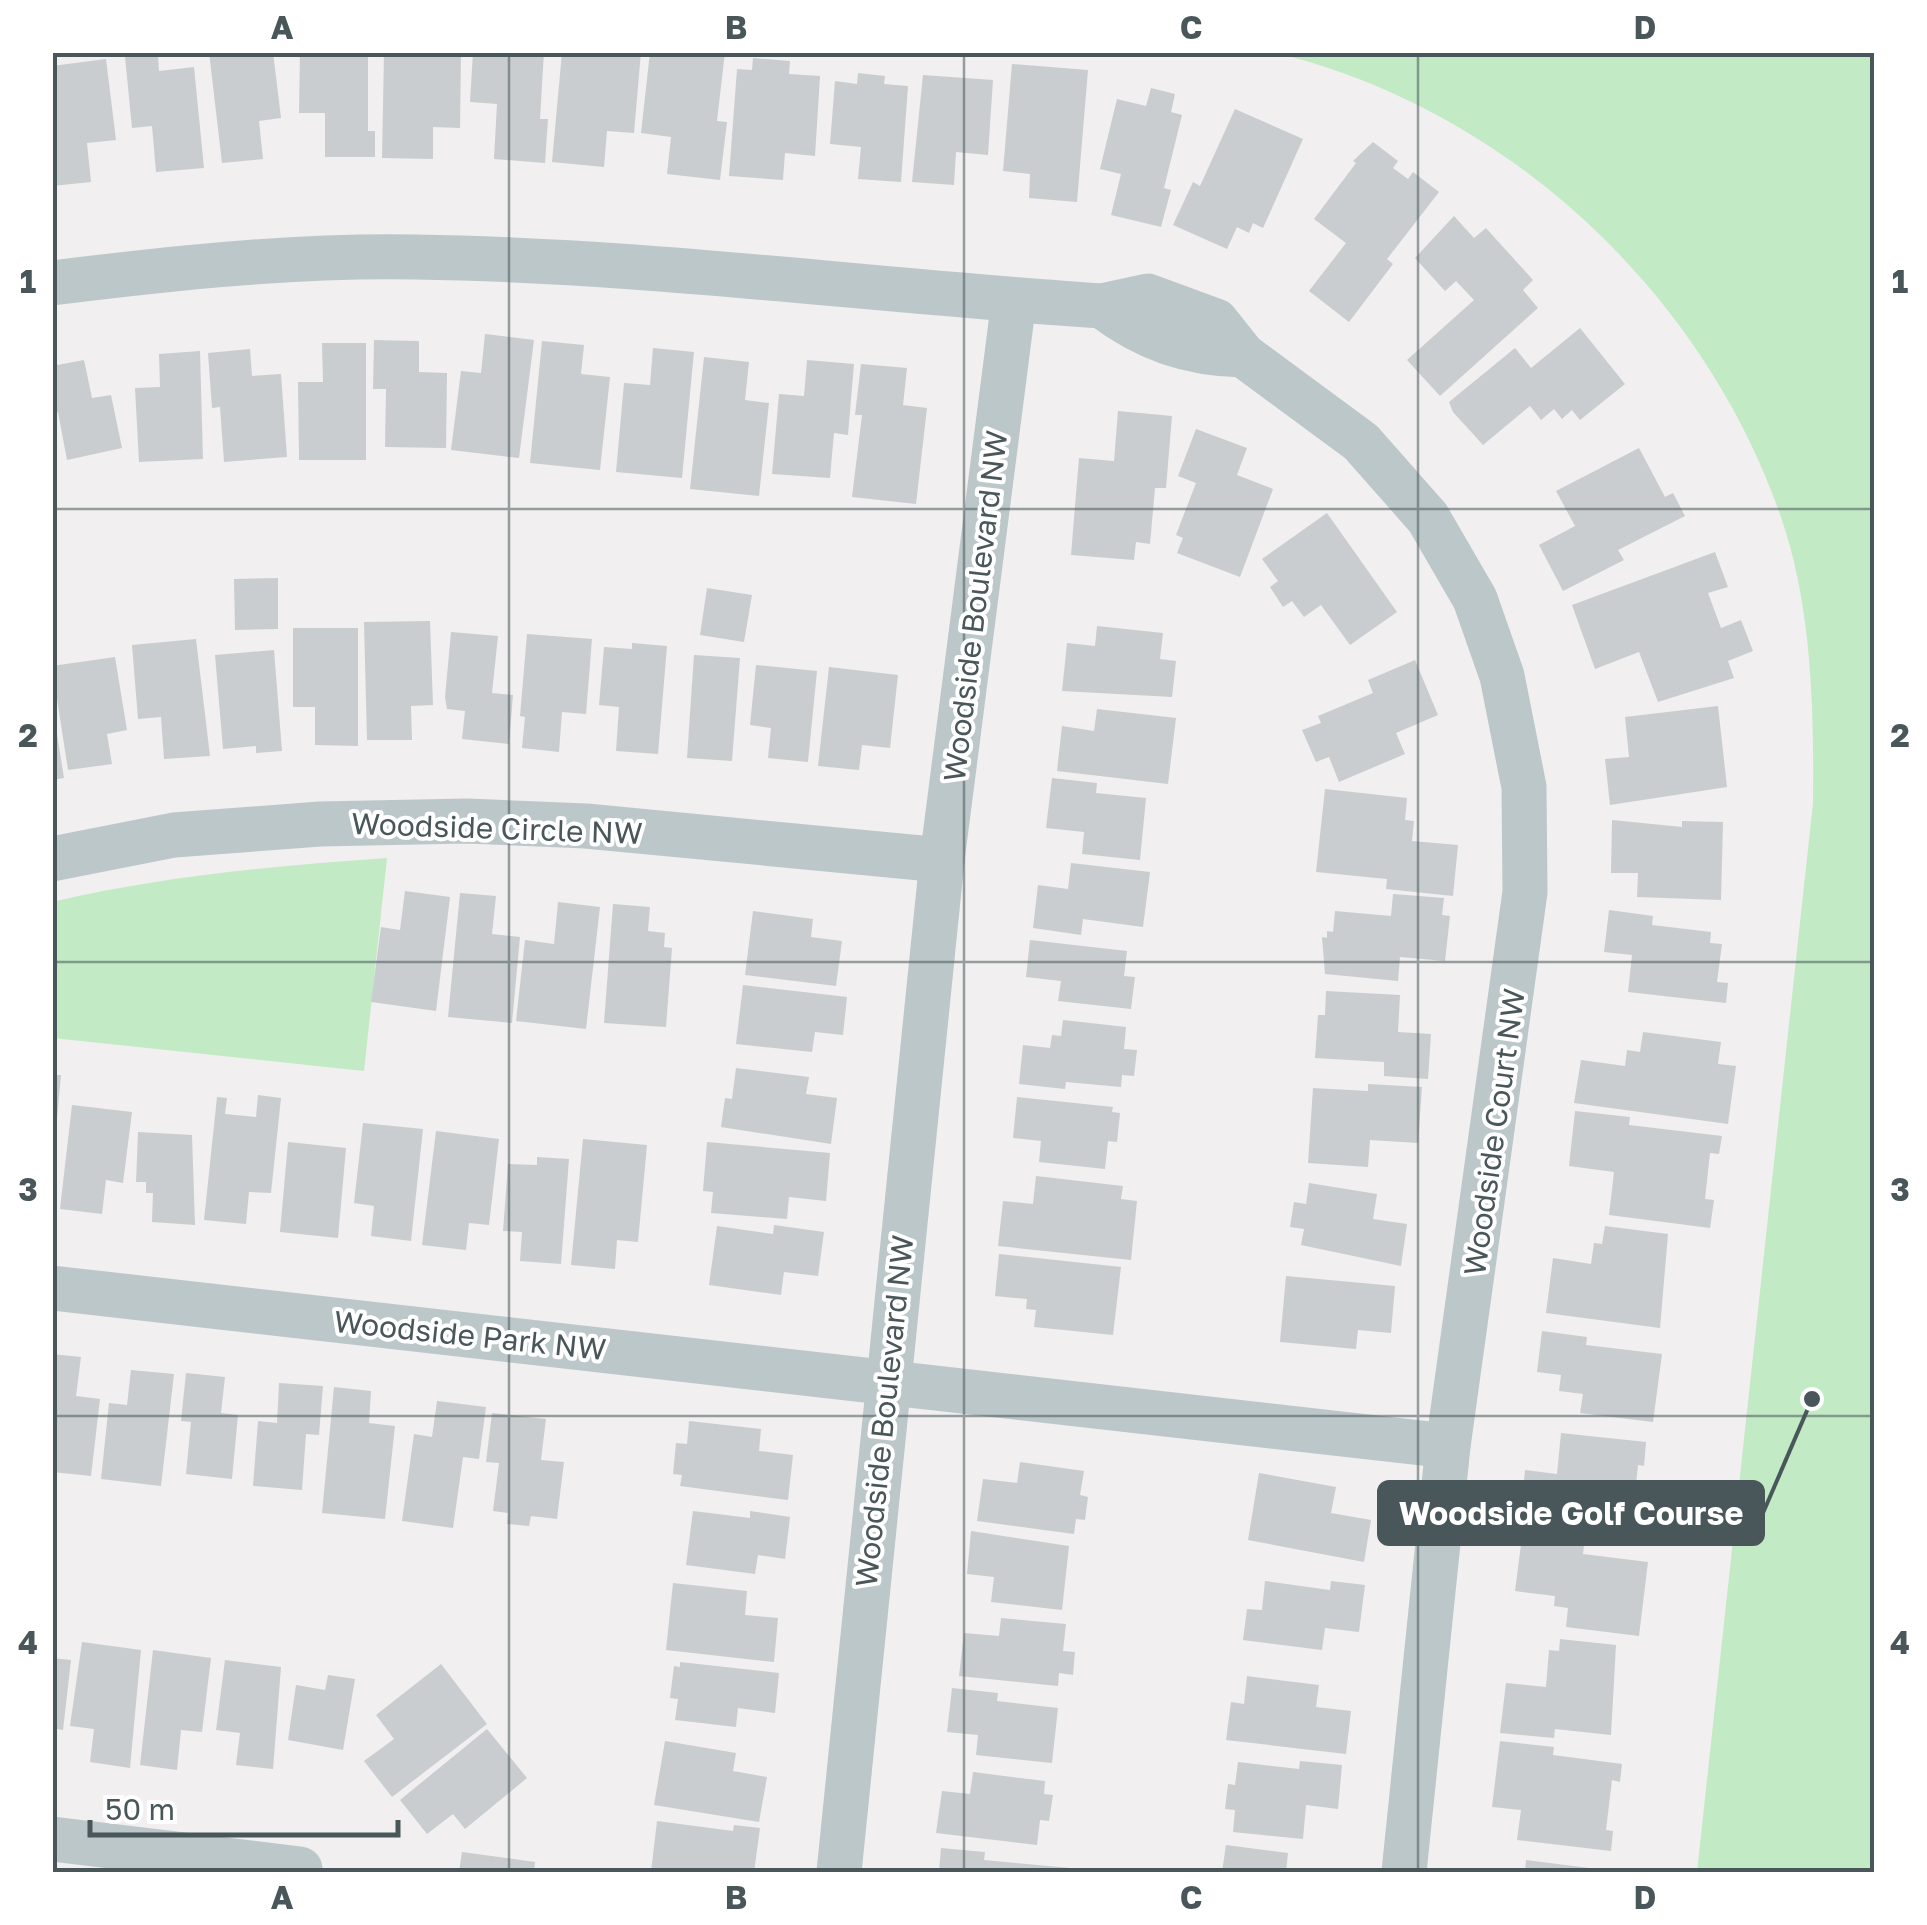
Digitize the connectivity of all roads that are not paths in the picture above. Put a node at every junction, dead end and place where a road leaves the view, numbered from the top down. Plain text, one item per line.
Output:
1 (52, 283) edge
2 (1014, 300) junction
3 (52, 860) edge
4 (942, 860) junction
5 (52, 1288) edge
6 (886, 1382) junction
7 (1448, 1446) junction
8 (52, 1839) edge
9 (300, 1869) dead end
10 (839, 1872) edge
11 (1404, 1872) edge

1 - 2 street
2 - 4 street, Woodside Boulevard NW
2 - 7 street, Woodside Court NW
3 - 4 street, Woodside Circle NW
4 - 6 street, Woodside Boulevard NW
5 - 6 street, Woodside Park NW
6 - 7 street
6 - 10 street, Woodside Boulevard NW
7 - 11 street, Woodside Court NW
8 - 9 street

